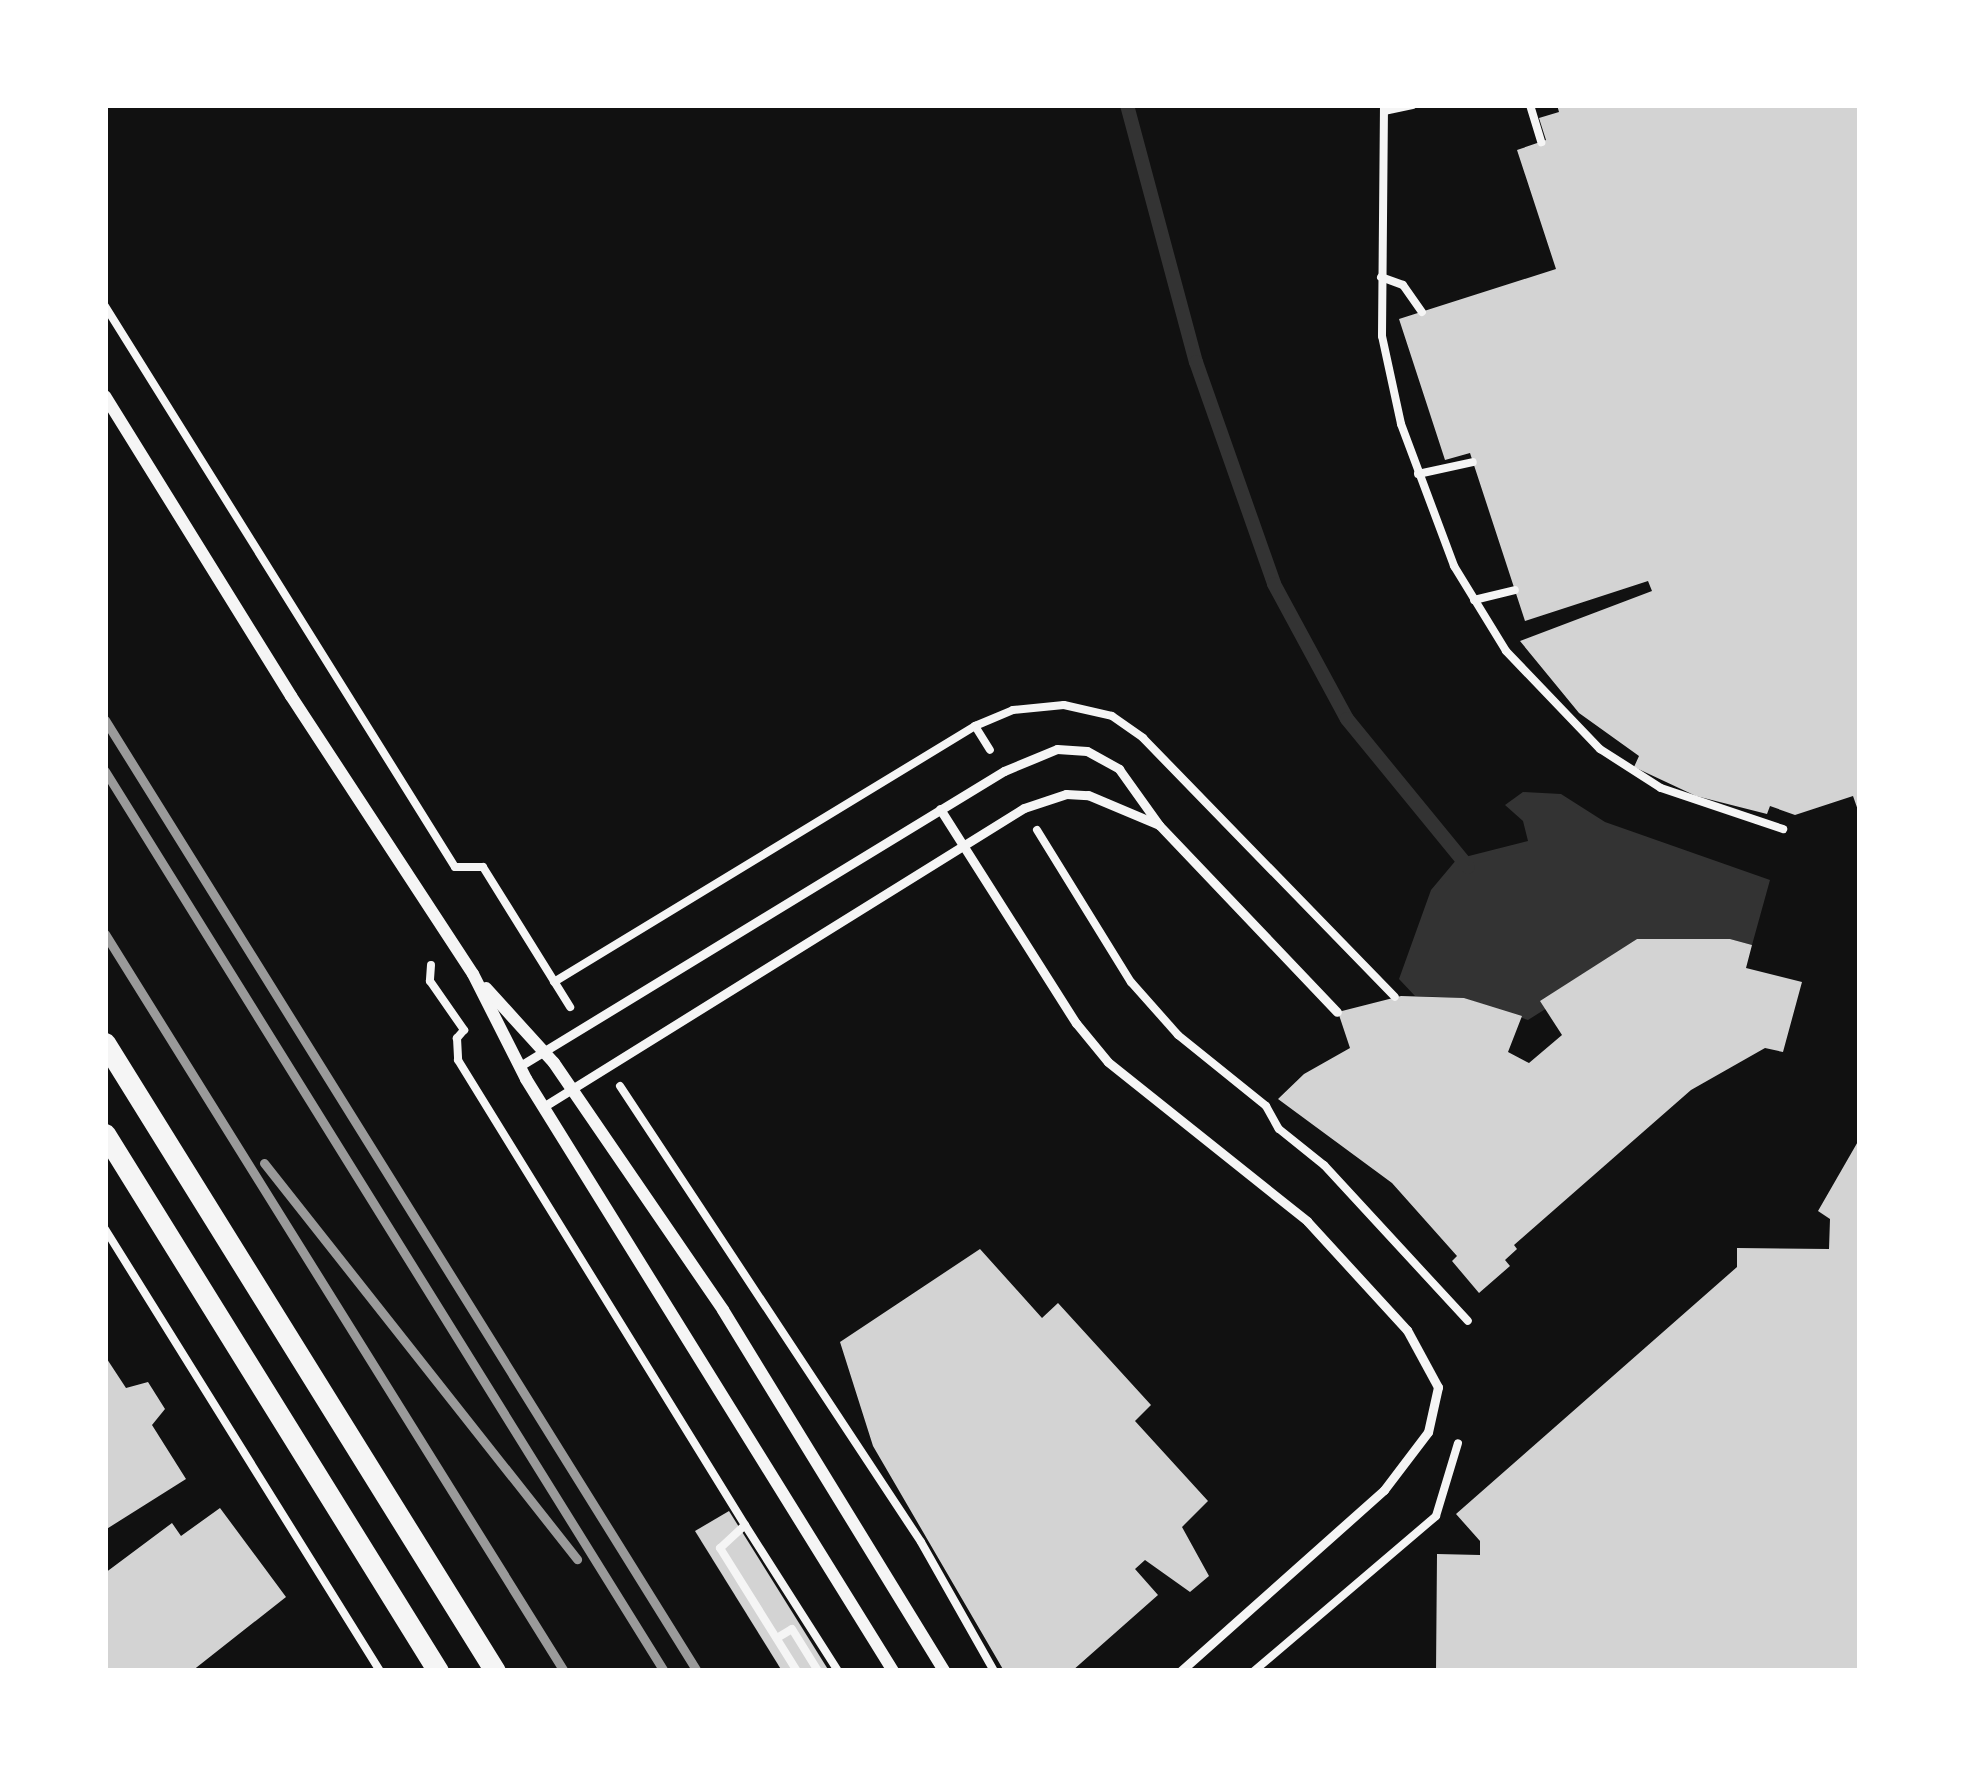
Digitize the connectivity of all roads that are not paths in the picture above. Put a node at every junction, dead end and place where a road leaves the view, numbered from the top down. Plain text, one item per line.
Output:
1 (105, 396) edge
2 (940, 809) junction
3 (1159, 825) junction
4 (963, 844) junction
5 (473, 974) junction
6 (1337, 1012) dead end
7 (105, 1043) edge
8 (544, 1052) junction
9 (520, 1066) junction
10 (571, 1088) junction
11 (543, 1106) junction
12 (105, 1134) edge
13 (438, 1671) edge
14 (495, 1671) edge
15 (893, 1671) edge
16 (944, 1671) edge
17 (1181, 1671) edge

1 - 5 street
2 - 3 lane
2 - 4 lane
2 - 8 lane
3 - 4 lane
3 - 6 lane
4 - 10 lane
4 - 17 lane
5 - 8 street
5 - 9 street
7 - 14 street
8 - 9 lane
8 - 10 street
9 - 11 street
10 - 11 lane
10 - 16 street
11 - 15 street
12 - 13 street

